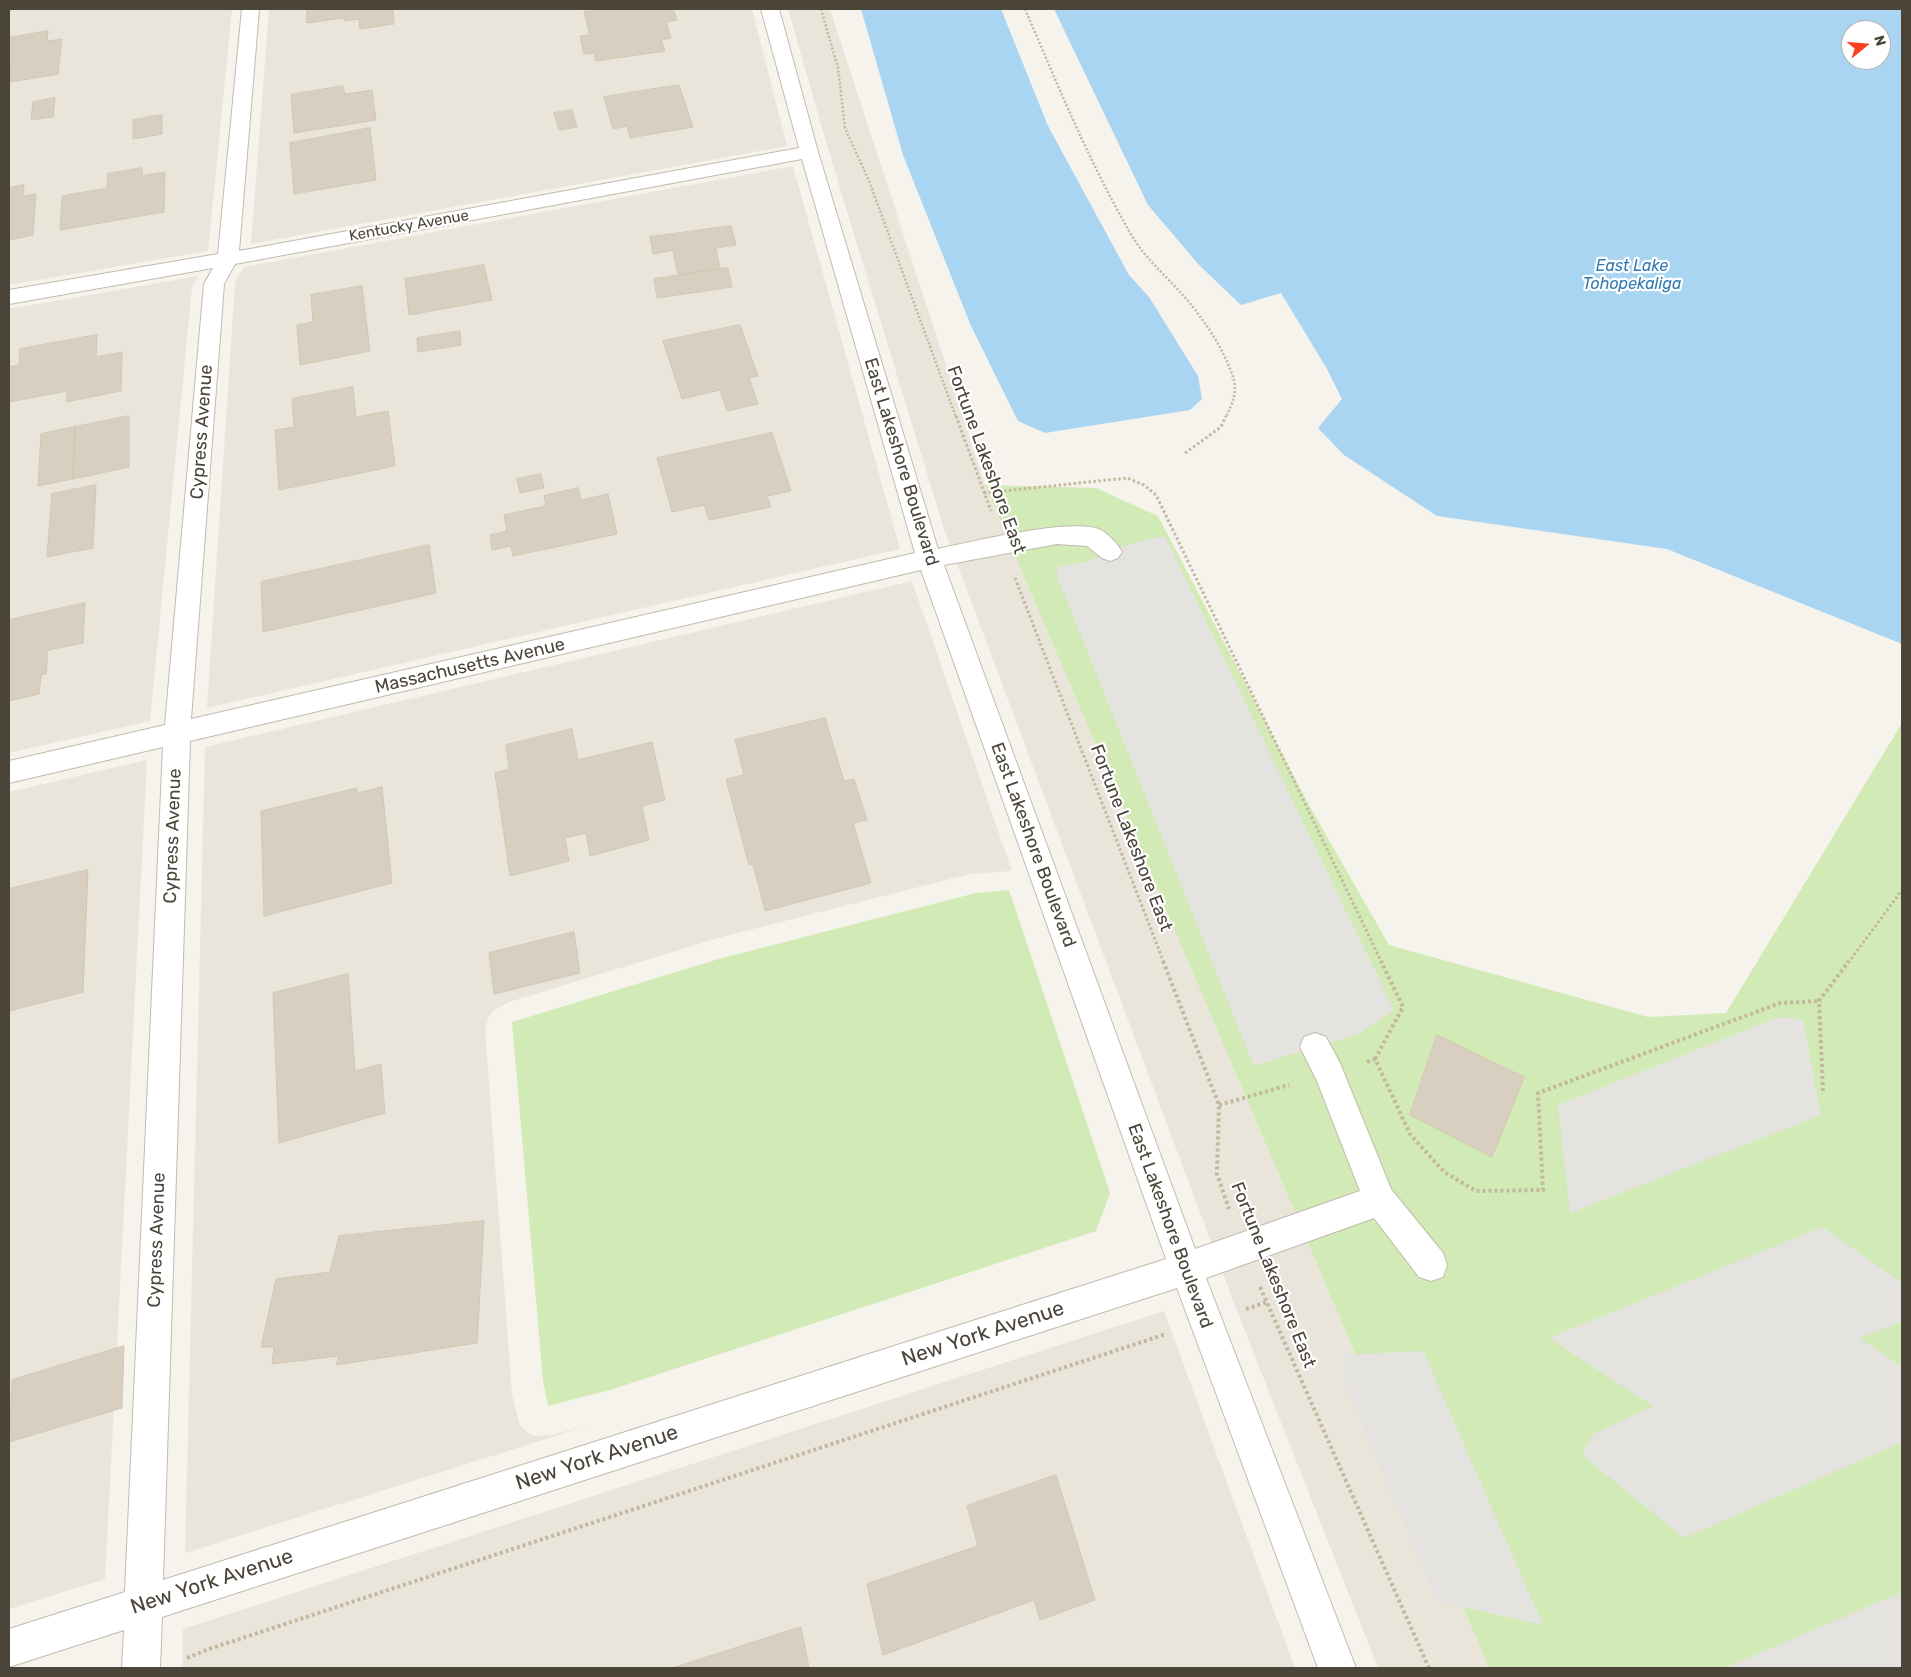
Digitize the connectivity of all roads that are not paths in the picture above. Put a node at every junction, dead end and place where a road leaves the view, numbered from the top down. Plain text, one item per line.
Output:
1 (250, 9) edge
2 (770, 9) edge
3 (809, 152) junction
4 (228, 259) junction
5 (9, 297) edge
6 (1110, 552) dead end
7 (930, 559) junction
8 (177, 734) junction
9 (9, 772) edge
10 (1322, 1060) road end
11 (1380, 1200) junction
12 (1431, 1265) dead end
13 (1186, 1269) junction
14 (143, 1604) junction
15 (9, 1648) edge
16 (141, 1668) edge
17 (1336, 1668) edge

1 - 4 street, Cypress Avenue
2 - 3 street, East Lakeshore Boulevard
3 - 4 street, Kentucky Avenue
3 - 7 street, East Lakeshore Boulevard
4 - 5 street, Kentucky Avenue
4 - 8 street, Cypress Avenue
6 - 7 street, Massachusetts Avenue
7 - 8 street, Massachusetts Avenue
7 - 13 street, East Lakeshore Boulevard
8 - 9 street, Massachusetts Avenue
8 - 14 street, Cypress Avenue
10 - 11 street
11 - 12 street
11 - 13 street, New York Avenue
13 - 14 street, New York Avenue
13 - 17 street, East Lakeshore Boulevard
14 - 15 street, New York Avenue
14 - 16 street, Cypress Avenue

